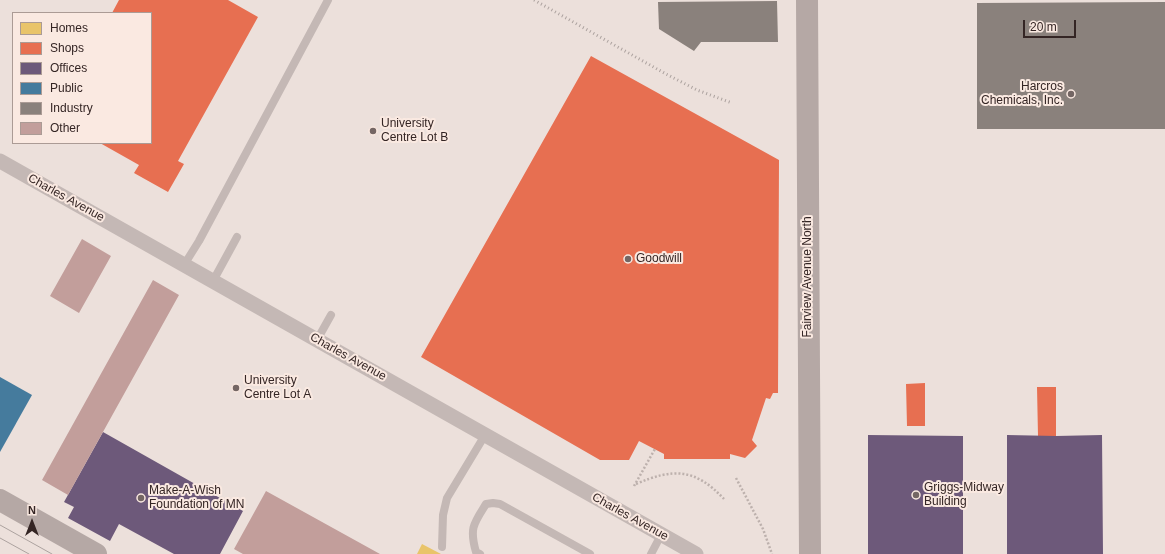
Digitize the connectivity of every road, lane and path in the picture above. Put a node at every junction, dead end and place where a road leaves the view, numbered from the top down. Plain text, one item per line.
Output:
1 (328, 0) edge
2 (807, 0) edge
3 (0, 161) edge
4 (237, 237) dead end
5 (184, 265) junction
6 (213, 281) junction
7 (332, 315) dead end
8 (317, 340) junction
9 (485, 435) junction
10 (655, 449) dead end
11 (736, 478) dead end
12 (724, 499) dead end
13 (0, 500) edge
14 (661, 535) junction
15 (442, 547) dead end
16 (96, 554) edge
17 (480, 554) edge
18 (590, 554) edge
19 (651, 554) edge
20 (696, 554) edge
21 (772, 554) edge
22 (810, 554) edge

1 - 5 lane
2 - 22 street, Fairview Avenue North
3 - 5 street, Charles Avenue
4 - 6 lane
5 - 6 street, Charles Avenue
6 - 8 street, Charles Avenue
7 - 8 lane
8 - 9 street, Charles Avenue
9 - 14 street, Charles Avenue
9 - 15 lane
10 - 12 path
11 - 21 path
13 - 16 street
14 - 19 lane
14 - 20 street, Charles Avenue
17 - 18 lane

